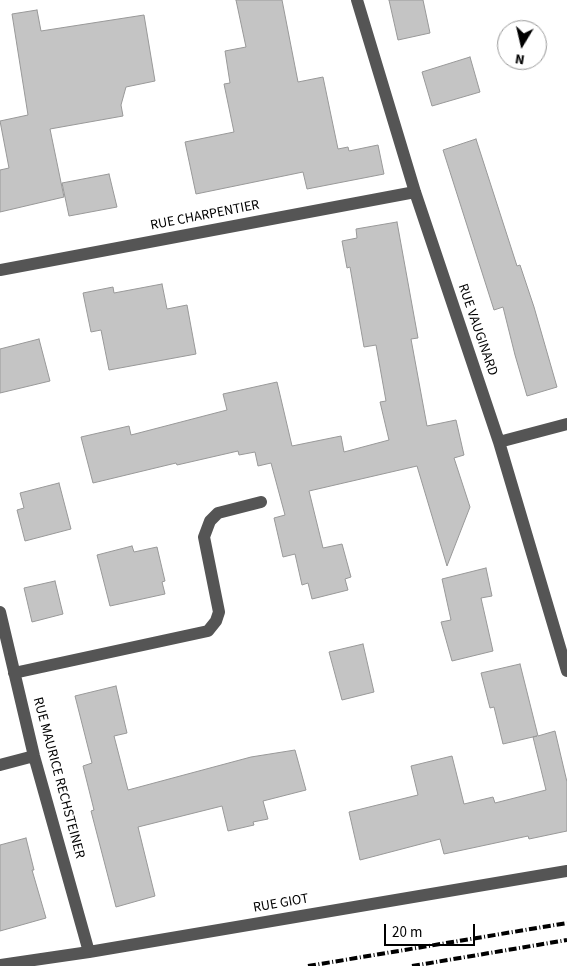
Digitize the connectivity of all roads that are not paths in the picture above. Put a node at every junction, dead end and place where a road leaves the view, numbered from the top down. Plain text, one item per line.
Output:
1 (357, 0) edge
2 (415, 192) junction
3 (0, 270) edge
4 (567, 424) edge
5 (499, 442) junction
6 (261, 502) dead end
7 (0, 612) edge
8 (567, 671) edge
9 (14, 673) junction
10 (34, 756) junction
11 (0, 765) edge
12 (567, 871) edge
13 (89, 952) junction
14 (0, 965) edge

1 - 2 street, RUE VAUGINARD
2 - 3 street, RUE CHARPENTIER
2 - 5 street, RUE VAUGINARD
4 - 5 street
5 - 8 street, RUE VAUGINARD
6 - 9 street
7 - 9 street, RUE MAURICE RECHSTEINER
9 - 10 street, RUE MAURICE RECHSTEINER
10 - 11 street
10 - 13 street, RUE MAURICE RECHSTEINER
12 - 13 street, RUE GIOT
13 - 14 street, RUE GIOT

